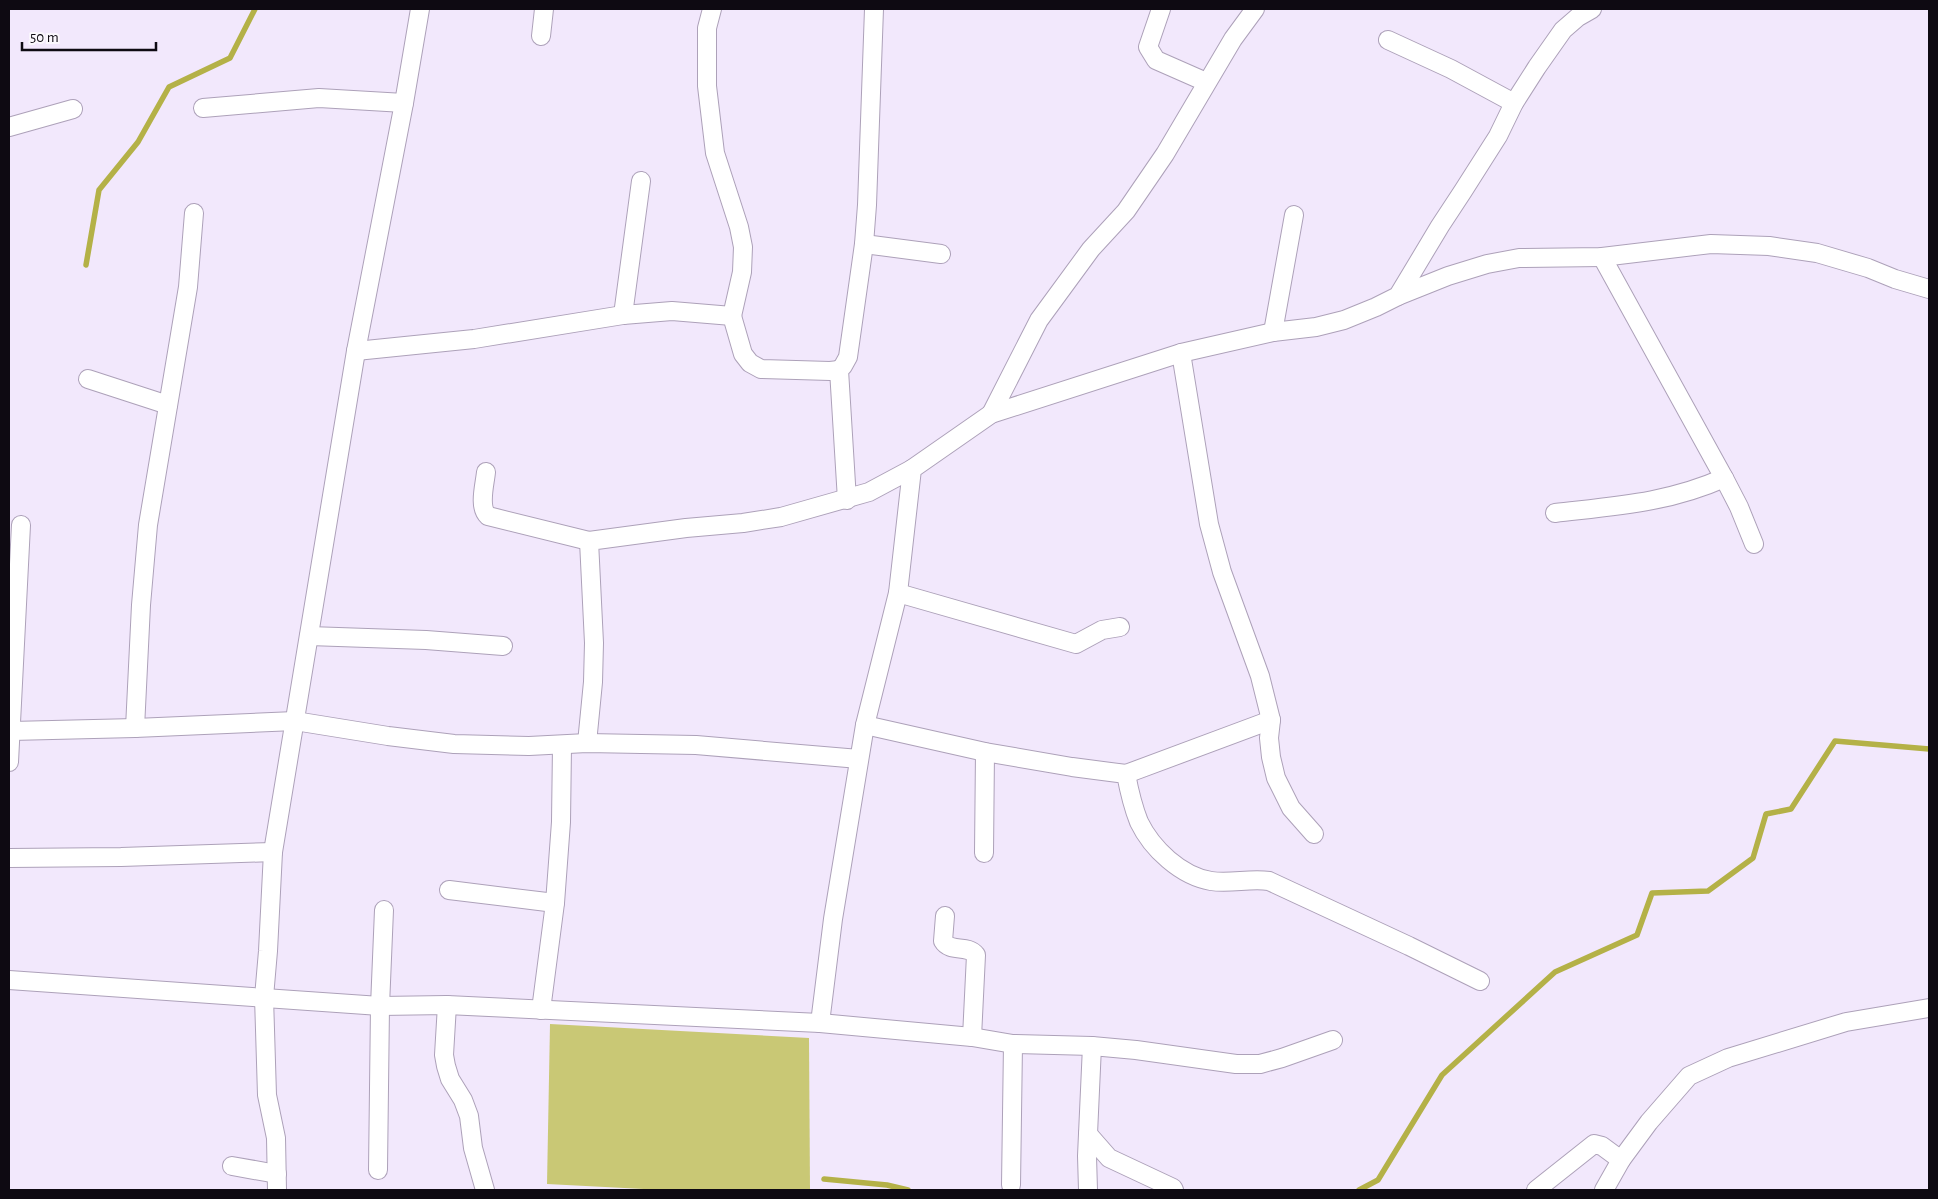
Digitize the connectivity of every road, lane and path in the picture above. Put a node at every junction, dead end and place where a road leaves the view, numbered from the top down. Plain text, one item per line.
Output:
1 (420, 9) edge
2 (544, 9) edge
3 (712, 9) edge
4 (874, 9) edge
5 (1161, 9) edge
6 (1255, 9) edge
7 (1592, 9) edge
8 (542, 36) dead end
9 (1388, 40) dead end
10 (1206, 82) junction
11 (404, 103) junction
12 (1514, 103) junction
13 (204, 108) dead end
14 (73, 109) dead end
15 (9, 127) edge
16 (641, 181) dead end
17 (194, 214) dead end
18 (1294, 215) dead end
19 (864, 244) junction
20 (941, 254) dead end
21 (1602, 257) junction
22 (1929, 289) edge
23 (1398, 296) junction
24 (623, 315) junction
25 (732, 316) junction
26 (1273, 332) junction
27 (356, 351) junction
28 (1181, 352) junction
29 (839, 370) junction
30 (88, 380) dead end
31 (168, 405) junction
32 (991, 414) junction
33 (912, 468) junction
34 (486, 472) dead end
35 (1724, 478) junction
36 (846, 500) junction
37 (1555, 513) dead end
38 (21, 525) dead end
39 (588, 540) junction
40 (1754, 544) dead end
41 (898, 593) junction
42 (1120, 627) dead end
43 (309, 636) junction
44 (503, 646) dead end
45 (11, 705) edge
46 (1271, 720) junction
47 (295, 721) junction
48 (864, 725) junction
49 (134, 728) junction
50 (11, 731) junction
51 (587, 743) junction
52 (562, 746) junction
53 (985, 752) junction
54 (859, 759) junction
55 (9, 762) edge
56 (1126, 774) junction
57 (1314, 834) dead end
58 (273, 852) junction
59 (984, 853) dead end
60 (9, 858) edge
61 (450, 890) dead end
62 (555, 903) junction
63 (384, 910) dead end
64 (945, 916) dead end
65 (9, 980) edge
66 (1480, 981) dead end
67 (264, 997) junction
68 (447, 1005) junction
69 (380, 1006) junction
70 (1929, 1008) edge
71 (541, 1010) junction
72 (820, 1023) junction
73 (972, 1037) junction
74 (1333, 1040) dead end
75 (1013, 1044) junction
76 (1092, 1046) junction
77 (1088, 1134) junction
78 (1620, 1160) junction
79 (232, 1166) dead end
80 (378, 1170) dead end
81 (277, 1182) edge
82 (1011, 1185) dead end
83 (485, 1190) edge
84 (1088, 1190) edge
85 (1174, 1190) edge
86 (1536, 1190) edge
87 (1604, 1190) edge

1 - 11 street
2 - 8 street
3 - 25 street
4 - 19 street
5 - 10 street
6 - 10 street
7 - 12 street
9 - 12 street
10 - 32 street
11 - 13 street
11 - 27 street
12 - 23 street
14 - 15 street
16 - 24 street
17 - 31 street
18 - 26 street
19 - 20 street
19 - 29 street
21 - 22 street
21 - 23 street
21 - 35 street
23 - 26 street
24 - 25 street
24 - 27 street
25 - 29 street
26 - 28 street
27 - 43 street
28 - 32 street
28 - 46 street
29 - 36 street
30 - 31 street
31 - 49 street
32 - 33 street
33 - 36 street
33 - 41 street
34 - 39 street
35 - 37 street
35 - 40 street
36 - 39 street
38 - 45 street
39 - 51 street
41 - 42 street
41 - 48 street
43 - 44 street
43 - 47 street
45 - 50 street
46 - 56 street
46 - 57 street
47 - 49 street
47 - 52 street
47 - 58 street
48 - 53 street
48 - 54 street
49 - 50 street
50 - 55 street
51 - 52 street
51 - 54 street
52 - 62 street
53 - 56 street
53 - 59 street
54 - 72 street
56 - 66 street
58 - 60 street
58 - 67 street
61 - 62 street
62 - 71 street
63 - 69 street
64 - 73 street
65 - 67 street
67 - 69 street
67 - 81 street
68 - 69 street
68 - 71 street
68 - 83 street
69 - 80 street
70 - 78 street
71 - 72 street
72 - 73 street
73 - 75 street
74 - 76 street
75 - 76 street
75 - 82 street
76 - 77 street
77 - 84 street
77 - 85 street
78 - 86 street
78 - 87 street
79 - 81 street

